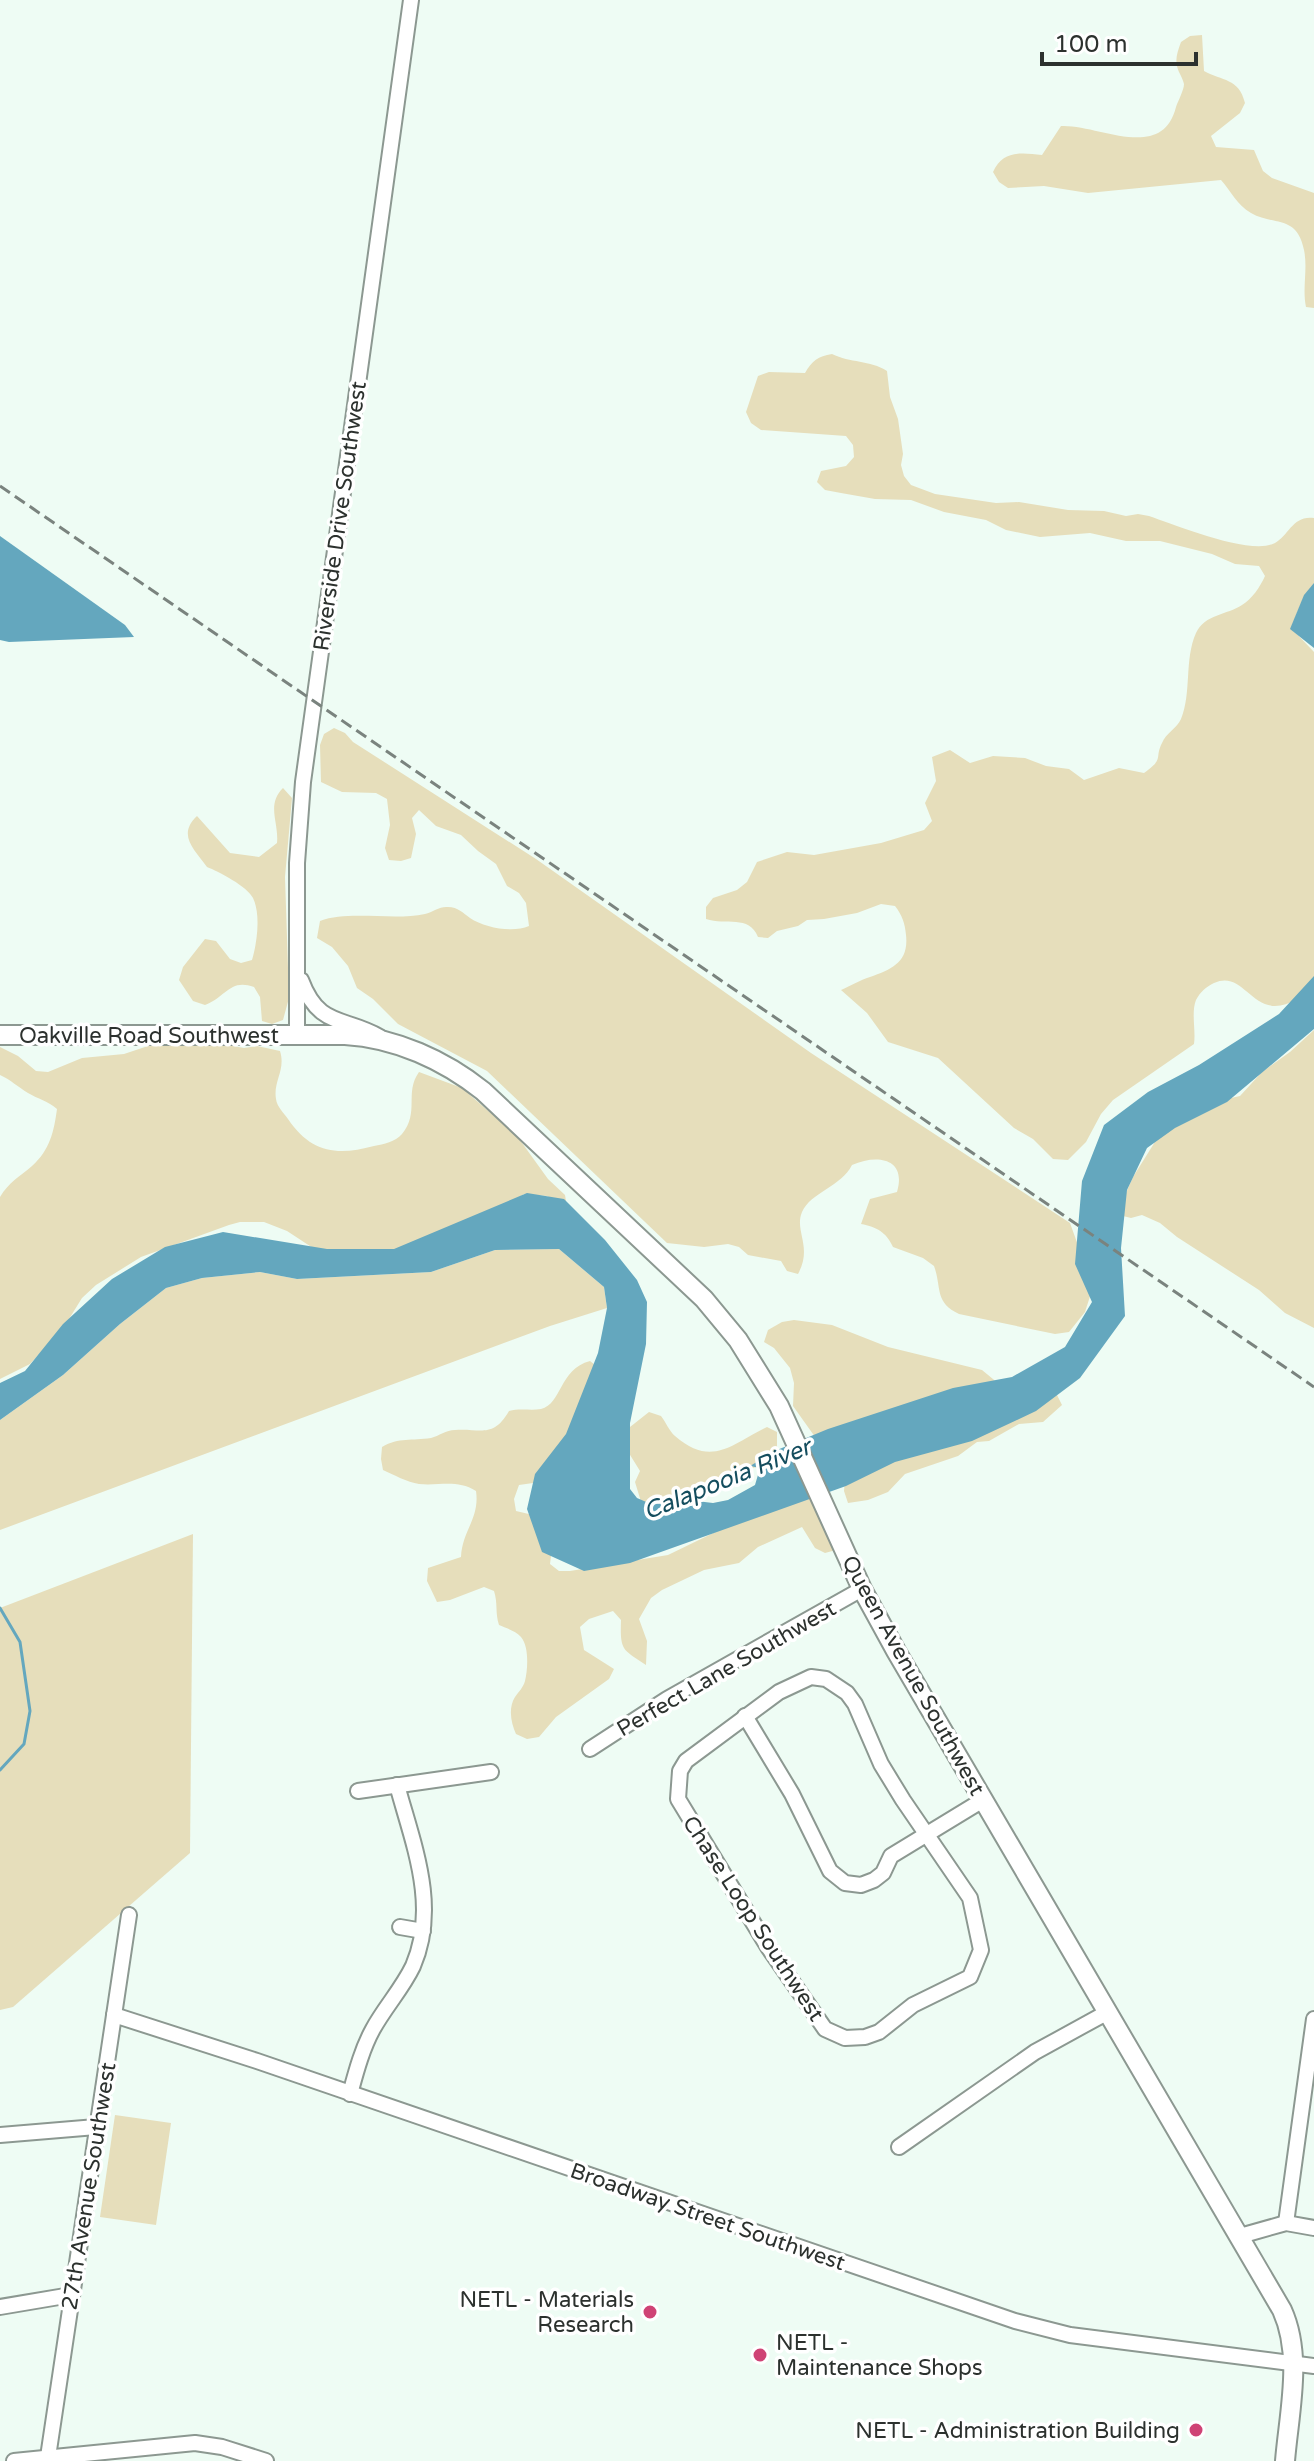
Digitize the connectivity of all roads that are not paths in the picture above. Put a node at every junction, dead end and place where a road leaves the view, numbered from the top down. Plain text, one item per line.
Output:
1 (411, 0) edge
2 (297, 972) junction
3 (297, 1034) junction
4 (0, 1035) edge
5 (387, 1042) junction
6 (862, 1589) junction
7 (745, 1716) junction
8 (590, 1749) dead end
9 (491, 1772) dead end
10 (397, 1785) junction
11 (358, 1791) dead end
12 (983, 1800) junction
13 (928, 1833) junction
14 (129, 1915) dead end
15 (400, 1927) dead end
16 (423, 1931) junction
17 (1108, 2012) junction
18 (114, 2015) junction
19 (1314, 2019) edge
20 (350, 2094) junction
21 (1308, 2112) edge
22 (96, 2127) junction
23 (0, 2135) edge
24 (899, 2147) dead end
25 (1286, 2223) junction
26 (1314, 2228) edge
27 (1240, 2236) junction
28 (71, 2295) junction
29 (0, 2307) edge
30 (1293, 2363) junction
31 (1314, 2366) edge
32 (161, 2445) junction
33 (48, 2457) junction
34 (14, 2461) edge
35 (159, 2461) edge
36 (266, 2461) edge
37 (1285, 2461) edge

1 - 2 street, Riverside Drive Southwest
2 - 3 street, Riverside Drive Southwest
2 - 5 street
3 - 4 main road, Oakville Road Southwest
3 - 5 main road, Queen Avenue Southwest
5 - 6 main road, Queen Avenue Southwest
6 - 8 street, Perfect Lane Southwest
6 - 12 main road, Queen Avenue Southwest
7 - 13 street, Chase Loop Southwest
7 - 13 street
7 - 13 street, Chase Loop Southwest
9 - 10 street
10 - 11 street
10 - 16 street
12 - 13 street
12 - 17 main road, Queen Avenue Southwest
14 - 18 street, 27th Avenue Southwest
15 - 16 street
16 - 20 street
17 - 24 street
17 - 27 main road, Queen Avenue Southwest
18 - 20 street, Broadway Street Southwest
18 - 22 street, 27th Avenue Southwest
19 - 21 street
20 - 30 street, Broadway Street Southwest
21 - 25 street
22 - 23 street
22 - 28 street, 27th Avenue Southwest
25 - 26 street
25 - 27 street
27 - 30 main road, Queen Avenue Southwest
28 - 29 street
28 - 33 street, 27th Avenue Southwest
30 - 31 street, Broadway Street Southwest
30 - 37 main road, Queen Avenue Southwest
32 - 33 street
32 - 35 street
32 - 36 street
33 - 34 street

